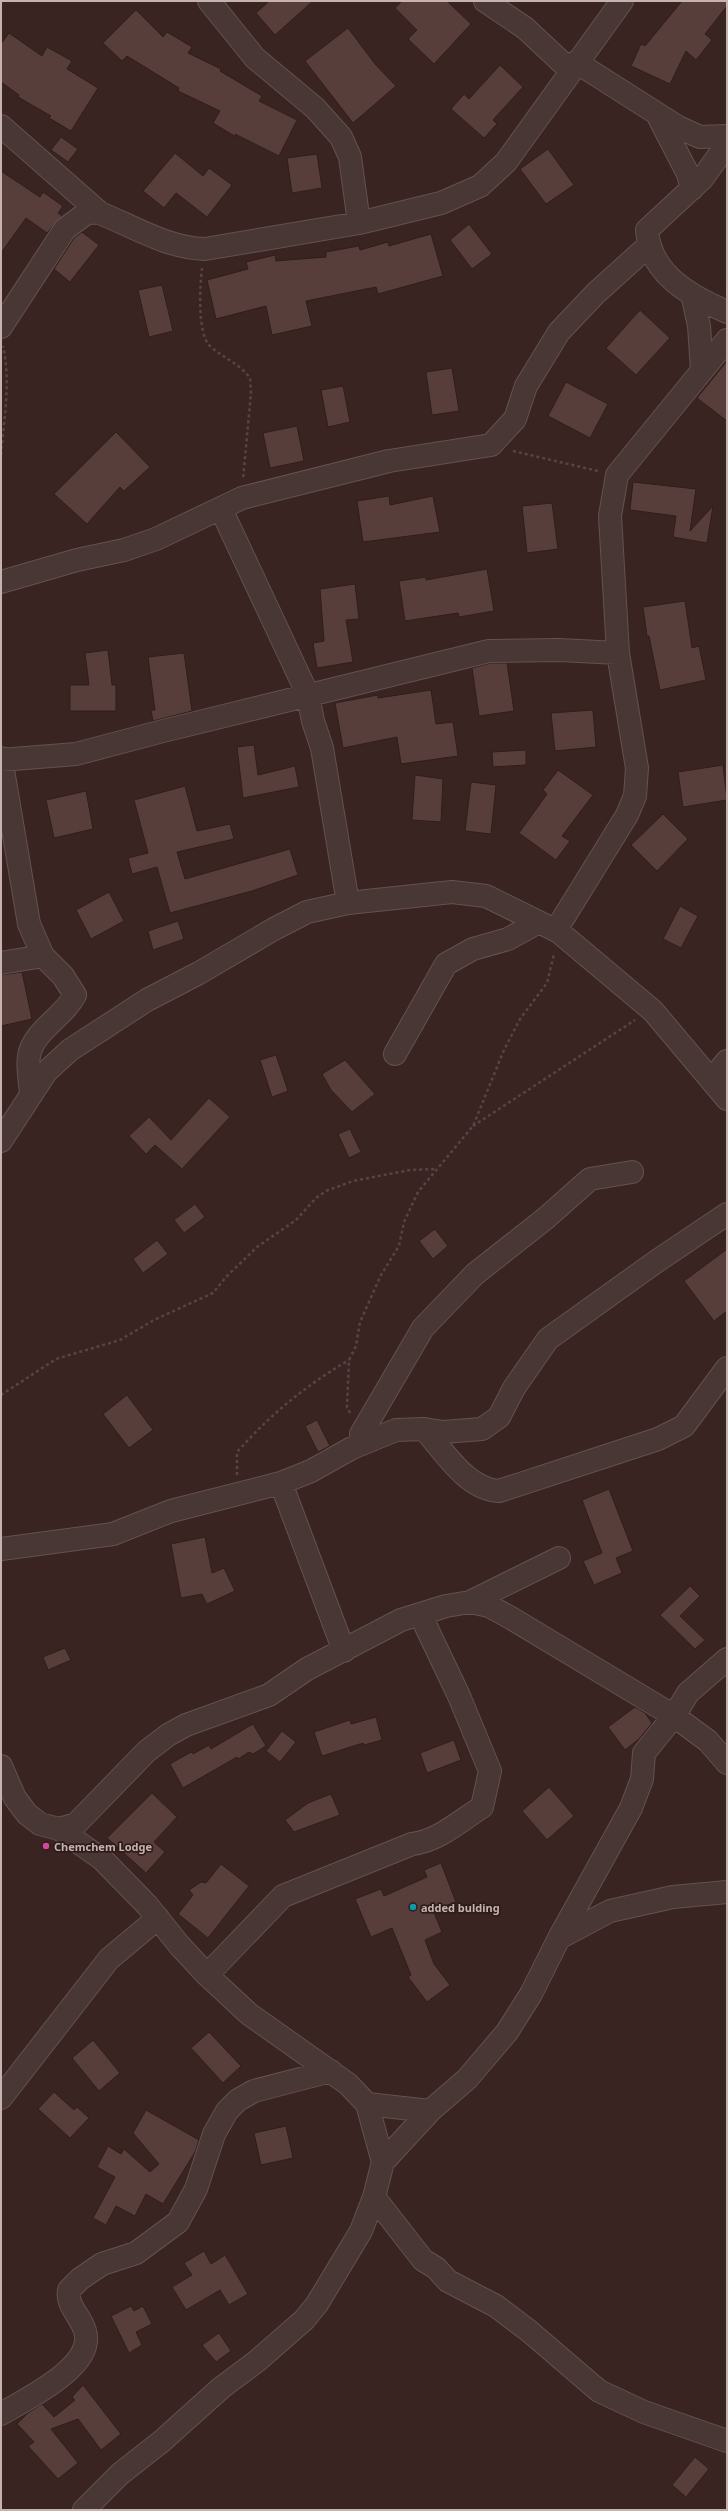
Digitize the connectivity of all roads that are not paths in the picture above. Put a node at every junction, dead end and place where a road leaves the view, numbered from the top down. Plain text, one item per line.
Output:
1 (209, 1) edge
2 (485, 1) edge
3 (622, 1) edge
4 (574, 66) junction
5 (655, 112) junction
6 (3, 130) edge
7 (727, 136) edge
8 (727, 144) edge
9 (692, 189) junction
10 (100, 213) junction
11 (359, 222) junction
12 (648, 246) junction
13 (693, 298) junction
14 (727, 312) edge
15 (1, 327) edge
16 (727, 340) edge
17 (702, 370) junction
18 (221, 509) junction
19 (1, 582) edge
20 (618, 653) junction
21 (308, 695) junction
22 (1, 759) edge
23 (348, 903) junction
24 (551, 928) junction
25 (43, 956) junction
26 (1, 963) edge
27 (395, 1054) dead end
28 (727, 1061) edge
29 (712, 1080) junction
30 (31, 1093) junction
31 (727, 1099) edge
32 (1, 1141) edge
33 (632, 1172) dead end
34 (727, 1214) edge
35 (727, 1368) edge
36 (424, 1429) junction
37 (362, 1439) junction
38 (281, 1483) junction
39 (1, 1549) edge
40 (559, 1558) dead end
41 (470, 1602) junction
42 (420, 1614) junction
43 (344, 1651) junction
44 (727, 1659) edge
45 (674, 1716) junction
46 (727, 1763) edge
47 (1, 1766) edge
48 (59, 1829) junction
49 (727, 1892) edge
50 (158, 1918) junction
51 (559, 1938) junction
52 (207, 1975) junction
53 (331, 2071) junction
54 (1, 2098) edge
55 (367, 2104) junction
56 (430, 2110) junction
57 (383, 2162) junction
58 (374, 2197) junction
59 (1, 2414) edge
60 (727, 2441) edge
61 (84, 2510) edge

1 - 11 street
2 - 4 street
3 - 4 street
4 - 5 street
4 - 11 street
5 - 7 street
5 - 9 street
6 - 10 street
8 - 9 street
9 - 12 street
10 - 11 street
10 - 15 street
12 - 13 street
12 - 18 street
13 - 14 street
13 - 17 street
16 - 17 street
17 - 20 street
18 - 19 street
18 - 21 street
20 - 21 street
20 - 24 street
21 - 22 street
21 - 23 street
22 - 25 street
23 - 24 street
23 - 30 street
24 - 27 street
24 - 29 street
25 - 26 street
25 - 30 street
28 - 29 street
29 - 31 street
30 - 32 street
33 - 37 street
34 - 36 street
35 - 36 street
36 - 37 street
37 - 38 street
38 - 39 street
38 - 43 street
40 - 41 street
41 - 42 street
41 - 45 street
42 - 43 street
42 - 52 street
43 - 48 street
44 - 45 street
45 - 46 street
45 - 51 street
47 - 48 street
48 - 50 street
49 - 51 street
50 - 52 street
50 - 54 street
51 - 56 street
52 - 53 street
53 - 55 street
53 - 59 street
55 - 56 street
55 - 57 street
56 - 57 street
57 - 58 street
58 - 60 street
58 - 61 street

